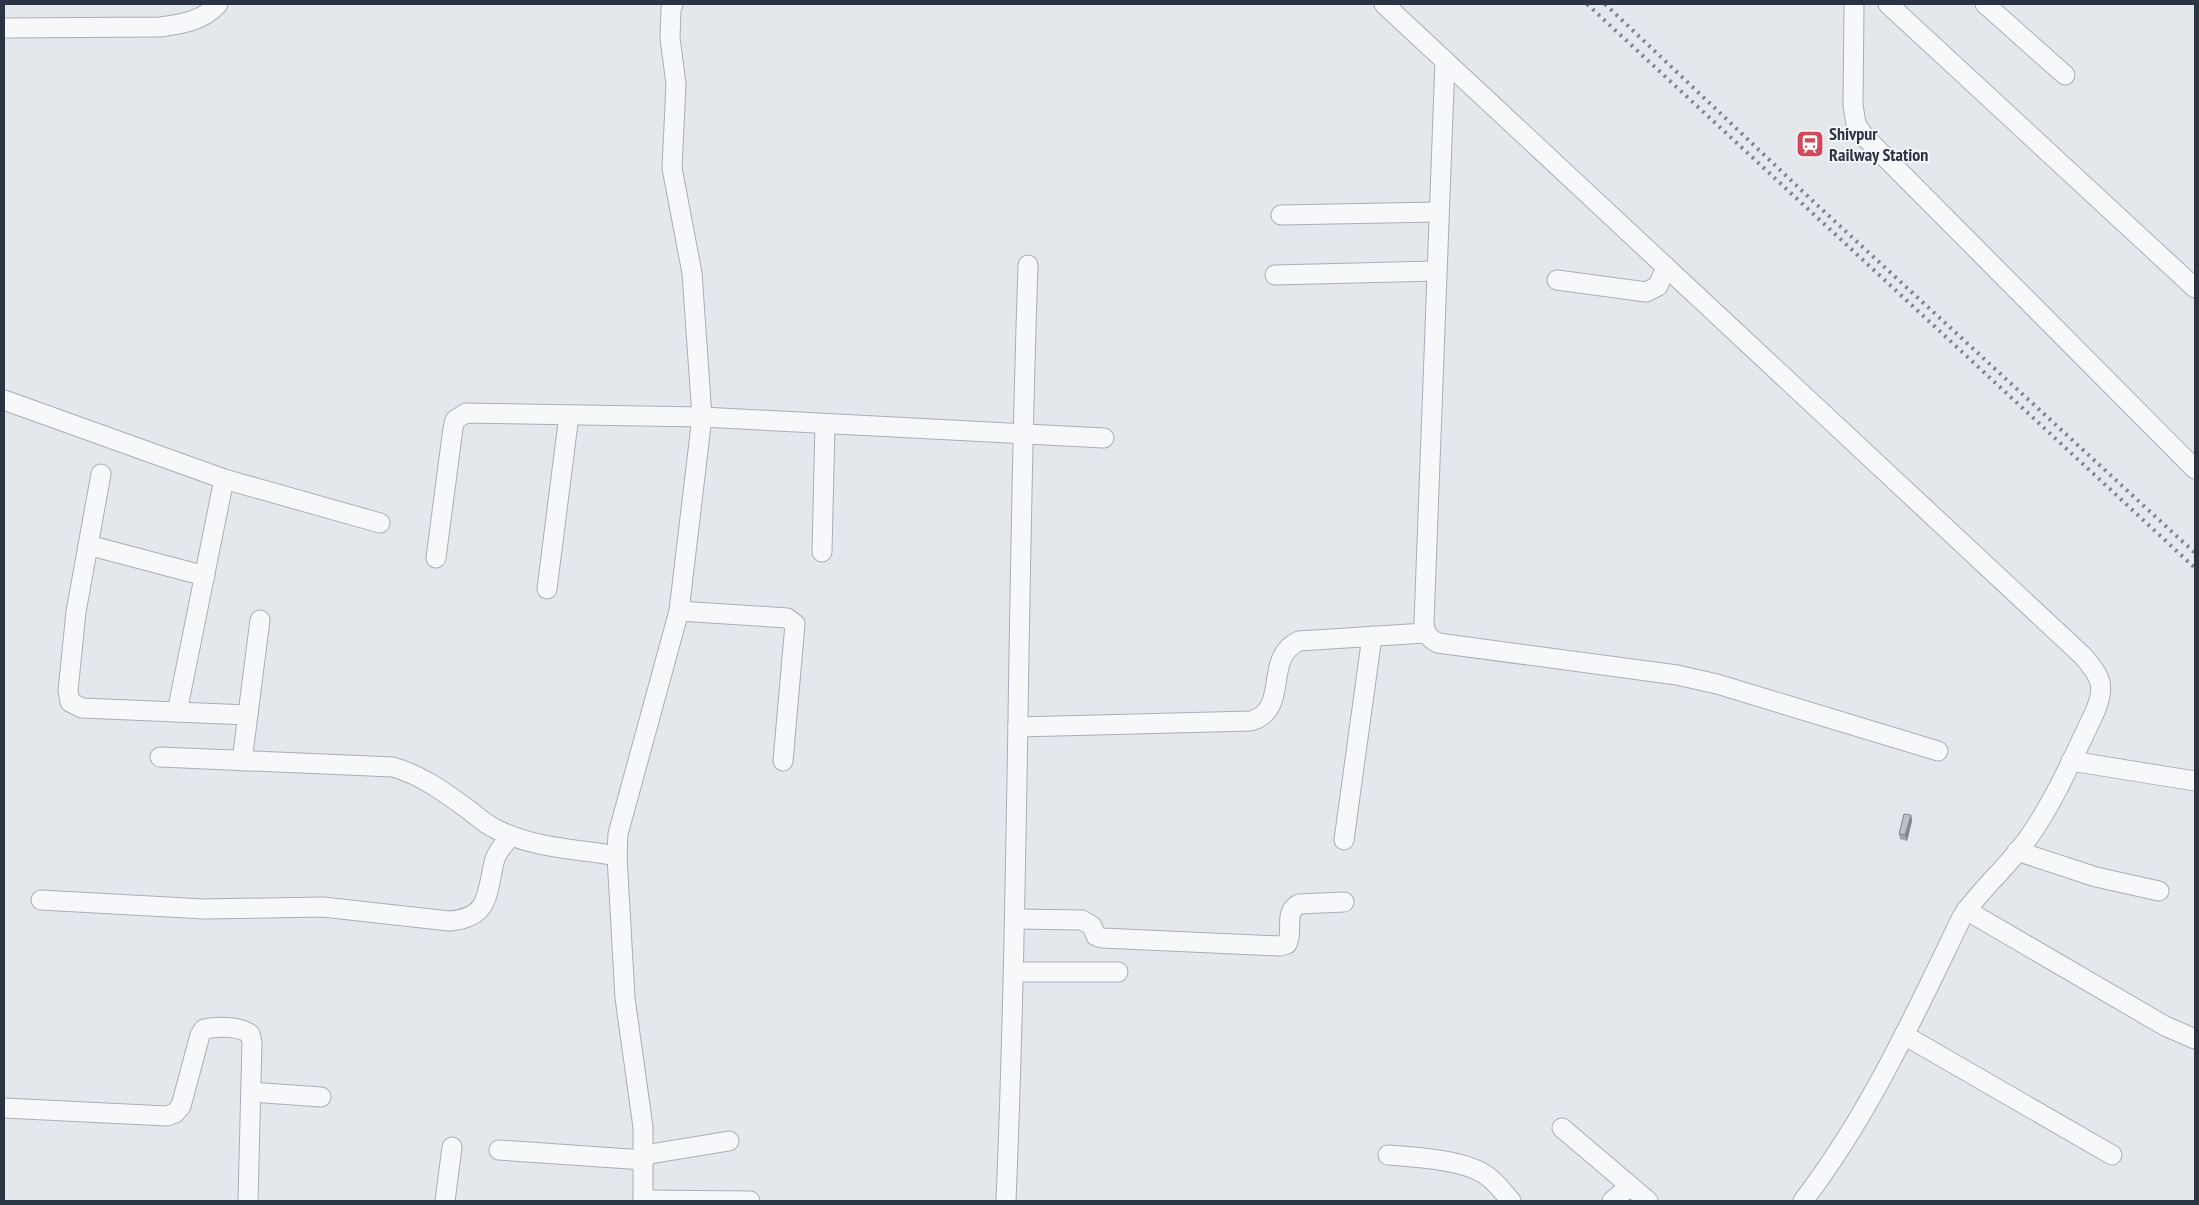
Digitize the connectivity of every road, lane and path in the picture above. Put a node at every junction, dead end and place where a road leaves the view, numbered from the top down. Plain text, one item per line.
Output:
1 (218, 4) edge
2 (673, 4) edge
3 (1384, 4) edge
4 (1854, 4) edge
5 (1888, 4) edge
6 (1985, 4) edge
7 (4, 28) edge
8 (1445, 61) junction
9 (2065, 75) dead end
10 (1438, 212) junction
11 (1281, 215) dead end
12 (1028, 265) dead end
13 (1666, 267) junction
14 (1436, 272) junction
15 (1275, 275) dead end
16 (1557, 280) dead end
17 (2195, 288) edge
18 (4, 400) edge
19 (569, 415) junction
20 (702, 417) junction
21 (825, 424) junction
22 (1022, 434) junction
23 (1104, 438) dead end
24 (2195, 469) edge
25 (101, 474) dead end
26 (224, 479) junction
27 (380, 523) dead end
28 (88, 544) junction
29 (822, 552) dead end
30 (436, 558) dead end
31 (204, 576) junction
32 (547, 589) dead end
33 (679, 610) junction
34 (260, 620) dead end
35 (1425, 632) junction
36 (1372, 636) junction
37 (177, 712) junction
38 (248, 715) junction
39 (1018, 726) junction
40 (1938, 752) dead end
41 (160, 757) dead end
42 (242, 761) junction
43 (783, 761) dead end
44 (2071, 761) junction
45 (2195, 781) edge
46 (511, 836) junction
47 (1344, 840) dead end
48 (2017, 852) junction
49 (617, 856) junction
50 (2159, 891) dead end
51 (41, 900) dead end
52 (1344, 902) dead end
53 (1966, 910) junction
54 (1015, 919) junction
55 (1015, 972) junction
56 (1118, 972) dead end
57 (1904, 1035) junction
58 (2195, 1039) edge
59 (251, 1092) junction
60 (321, 1097) dead end
61 (4, 1108) edge
62 (1562, 1128) dead end
63 (730, 1141) dead end
64 (452, 1147) dead end
65 (499, 1150) dead end
66 (1388, 1154) dead end
67 (2112, 1155) dead end
68 (644, 1158) junction
69 (1630, 1186) junction
70 (248, 1201) edge
71 (445, 1201) edge
72 (643, 1201) edge
73 (750, 1201) edge
74 (1006, 1201) edge
75 (1512, 1201) edge
76 (1612, 1201) edge
77 (1648, 1201) edge
78 (1803, 1201) edge

1 - 7 street
2 - 20 street
3 - 8 street
4 - 24 street
5 - 17 street
6 - 9 street
8 - 10 street
8 - 13 street
10 - 11 street
10 - 14 street
12 - 22 street
13 - 16 street
13 - 44 street
14 - 15 street
14 - 35 street
18 - 26 street
19 - 20 street
19 - 30 street
19 - 32 street
20 - 21 street
20 - 33 street
21 - 22 street
21 - 29 street
22 - 23 street
22 - 39 street
25 - 28 street
26 - 27 street
26 - 31 street
28 - 31 street
28 - 37 street
31 - 37 street
33 - 43 street
33 - 49 street
34 - 38 street
35 - 36 street
35 - 40 street
36 - 39 street
36 - 47 street
37 - 38 street
38 - 42 street
39 - 54 street
41 - 42 street
42 - 46 street
44 - 45 street
44 - 48 street
46 - 49 street
46 - 51 street
48 - 50 street
48 - 53 street
49 - 68 street
52 - 54 street
53 - 57 street
53 - 58 street
54 - 55 street
55 - 56 street
55 - 74 street
57 - 67 street
57 - 78 street
59 - 60 street
59 - 61 street
59 - 70 street
62 - 69 street
63 - 68 street
64 - 71 street
65 - 68 street
66 - 75 street
68 - 72 street
69 - 76 street
69 - 77 street
72 - 73 street

